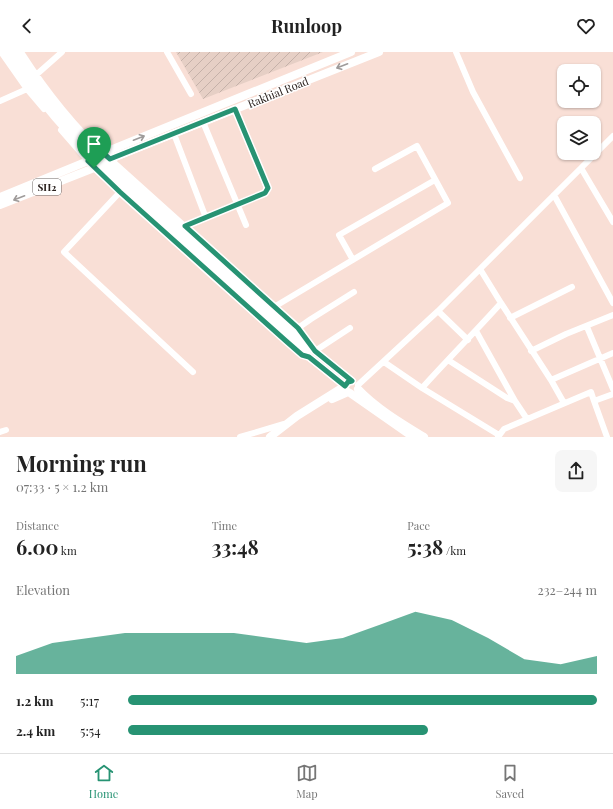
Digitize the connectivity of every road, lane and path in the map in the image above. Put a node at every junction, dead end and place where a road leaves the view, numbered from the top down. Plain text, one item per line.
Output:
1 (1, 52) edge
2 (7, 52) edge
3 (15, 52) edge
4 (21, 52) edge
5 (62, 52) edge
6 (167, 52) edge
7 (351, 52) edge
8 (379, 52) edge
9 (456, 52) edge
10 (36, 75) junction
11 (27, 89) junction
12 (191, 94) dead end
13 (0, 101) edge
14 (235, 109) junction
15 (203, 122) junction
16 (613, 131) edge
17 (174, 134) junction
18 (613, 136) edge
19 (601, 143) edge
20 (103, 153) junction
21 (110, 159) junction
22 (584, 160) edge
23 (88, 161) junction
24 (94, 168) junction
25 (581, 168) junction
26 (375, 169) dead end
27 (520, 178) dead end
28 (436, 180) junction
29 (120, 192) junction
30 (554, 195) junction
31 (0, 197) edge
32 (237, 204) junction
33 (0, 205) edge
34 (206, 218) junction
35 (613, 222) edge
36 (246, 225) dead end
37 (185, 226) junction
38 (353, 260) junction
39 (480, 269) junction
40 (572, 287) dead end
41 (354, 292) dead end
42 (251, 297) junction
43 (613, 303) edge
44 (501, 304) junction
45 (274, 307) junction
46 (438, 311) junction
47 (613, 316) edge
48 (510, 318) junction
49 (587, 327) junction
50 (298, 328) junction
51 (350, 328) dead end
52 (476, 331) junction
53 (468, 340) junction
54 (531, 351) junction
55 (613, 353) edge
56 (312, 354) junction
57 (600, 359) junction
58 (448, 360) junction
59 (384, 362) junction
60 (193, 372) dead end
61 (551, 380) junction
62 (352, 387) junction
63 (422, 388) junction
64 (613, 389) edge
65 (613, 394) edge
66 (514, 401) junction
67 (594, 401) junction
68 (564, 403) junction
69 (527, 419) junction
70 (290, 424) junction
71 (499, 436) edge
72 (240, 437) edge
73 (270, 437) edge
74 (275, 437) edge
75 (412, 437) edge
76 (424, 437) edge
77 (607, 437) edge

1 - 11 street
2 - 42 main road
3 - 42 main road
4 - 10 street
5 - 10 street
6 - 12 street
20 -> 7 main road, Rakhial Road
8 -> 14 main road, Rakhial Road
9 - 27 street
10 - 20 street
11 - 13 street
11 - 23 street
14 - 15 main road, Rakhial Road
14 - 32 street
15 - 17 main road, Rakhial Road
15 - 32 street
16 - 19 street
17 - 21 main road, Rakhial Road
17 - 34 street
18 - 25 street
20 - 21 street
20 - 23 street
21 - 24 street
21 - 37 street
22 - 62 street
23 - 24 street
23 - 31 main road, SH2
24 - 29 street
24 -> 33 main road, SH2
25 - 30 street
25 - 35 street
26 - 28 street
28 - 38 street
28 - 38 street
29 - 56 street
29 - 60 street
30 - 39 street
30 - 43 street
32 - 34 street
32 - 36 street
34 - 37 street
37 - 45 street
38 - 45 street
39 - 44 street
39 - 46 street
40 - 48 street
41 - 50 street
42 - 56 main road
44 - 48 street
44 - 52 street
45 - 50 street
46 - 53 street
46 - 59 street
47 - 49 street
48 - 54 street
49 - 54 street
49 - 57 street
50 - 56 street
51 - 56 street
52 - 53 street
52 - 66 street
53 - 58 street
54 - 61 street
55 - 57 street
56 - 62 main road
57 - 61 street
57 - 64 street
58 - 63 street
58 - 66 street
59 - 62 street
59 - 63 street
61 - 68 street
62 - 70 main road
62 - 75 main road
62 - 76 main road
63 - 71 street
65 - 67 street
66 - 69 street
67 - 68 street
67 - 77 street
68 - 69 street
69 - 71 street
70 - 72 street
70 - 73 main road
70 - 74 main road

